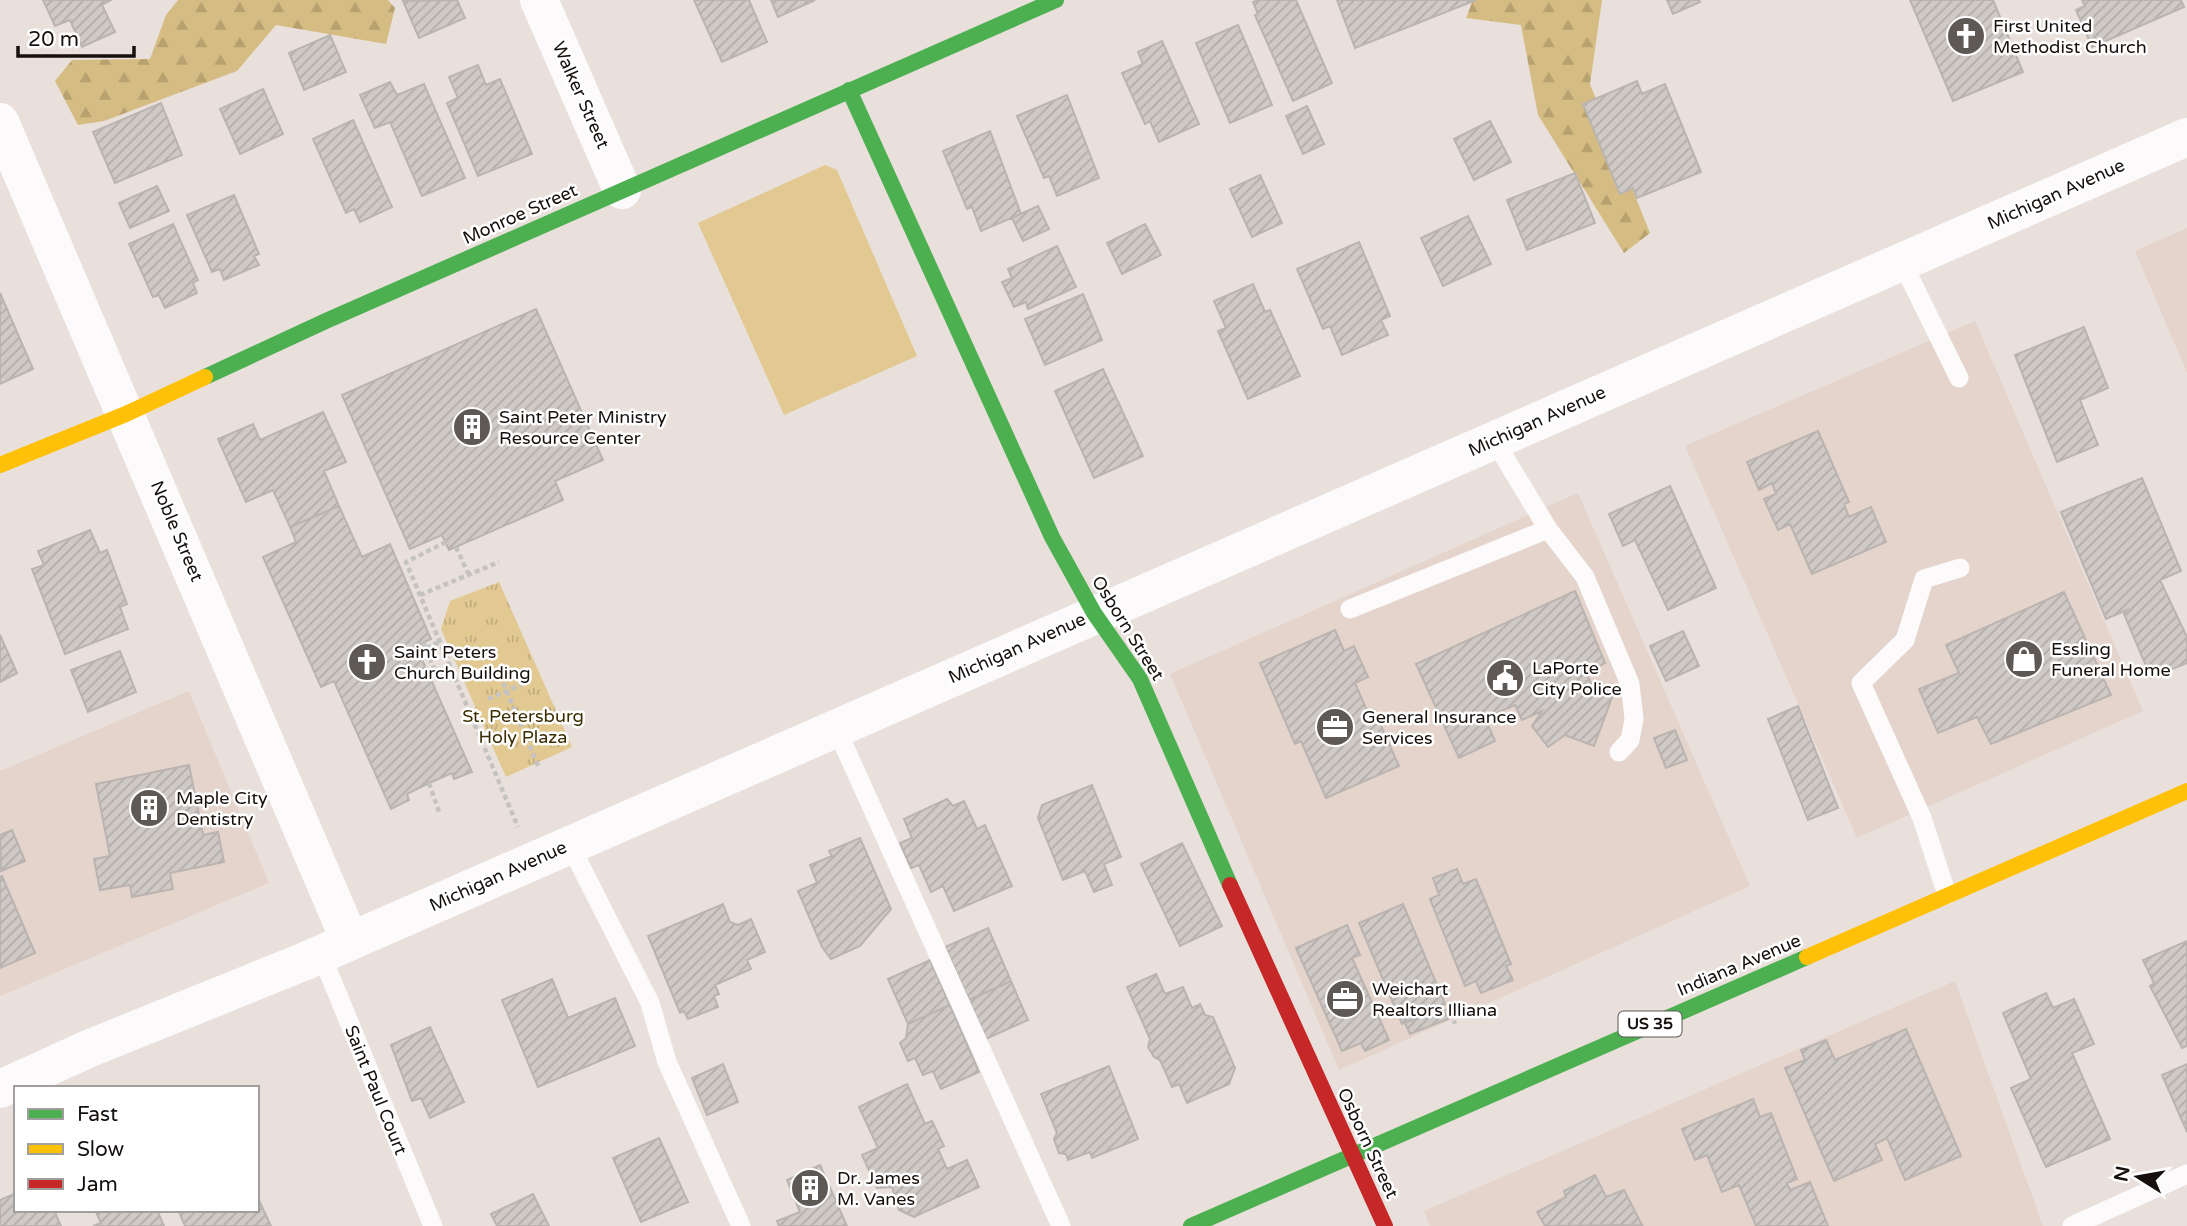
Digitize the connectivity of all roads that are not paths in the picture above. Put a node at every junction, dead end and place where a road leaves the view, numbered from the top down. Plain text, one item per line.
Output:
1 (539, 0) edge
2 (1056, 0) edge
3 (849, 90) junction
4 (0, 122) edge
5 (2187, 137) edge
6 (622, 190) junction
7 (1902, 262) junction
8 (1959, 379) dead end
9 (126, 414) junction
10 (1494, 440) junction
11 (0, 465) edge
12 (1548, 529) junction
13 (1960, 568) dead end
14 (1350, 609) dead end
15 (1094, 613) junction
16 (836, 728) junction
17 (1619, 752) dead end
18 (2187, 791) edge
19 (570, 845) junction
20 (1947, 895) junction
21 (336, 947) junction
22 (0, 1089) edge
23 (1352, 1153) junction
24 (2187, 1174) edge
25 (433, 1226) edge
26 (741, 1226) edge
27 (1061, 1226) edge
28 (1191, 1226) edge
29 (1385, 1226) edge
30 (2073, 1226) edge

1 - 6 street, Walker Street
2 - 3 main road, Monroe Street
3 - 6 main road, Monroe Street
3 - 15 main road, Osborn Street
4 - 9 street, Noble Street
5 - 7 street, Michigan Avenue
6 - 9 main road, Monroe Street
7 - 8 lane
7 - 10 street, Michigan Avenue
9 - 11 main road, Monroe Street
9 - 21 street, Noble Street
10 - 12 lane
10 - 15 street, Michigan Avenue
12 - 14 lane
12 - 17 lane
13 - 20 lane
15 - 16 street, Michigan Avenue
15 - 23 main road, Osborn Street
16 - 19 street, Michigan Avenue
16 - 27 lane
18 - 20 main road, Indiana Avenue / US 35
19 - 21 street, Michigan Avenue
19 - 26 lane
20 - 23 main road, Indiana Avenue / US 35
21 - 22 street, Michigan Avenue
21 - 25 lane, Saint Paul Court
23 - 28 main road, Indiana Avenue / US 35
23 - 29 main road, Osborn Street
24 - 30 lane

